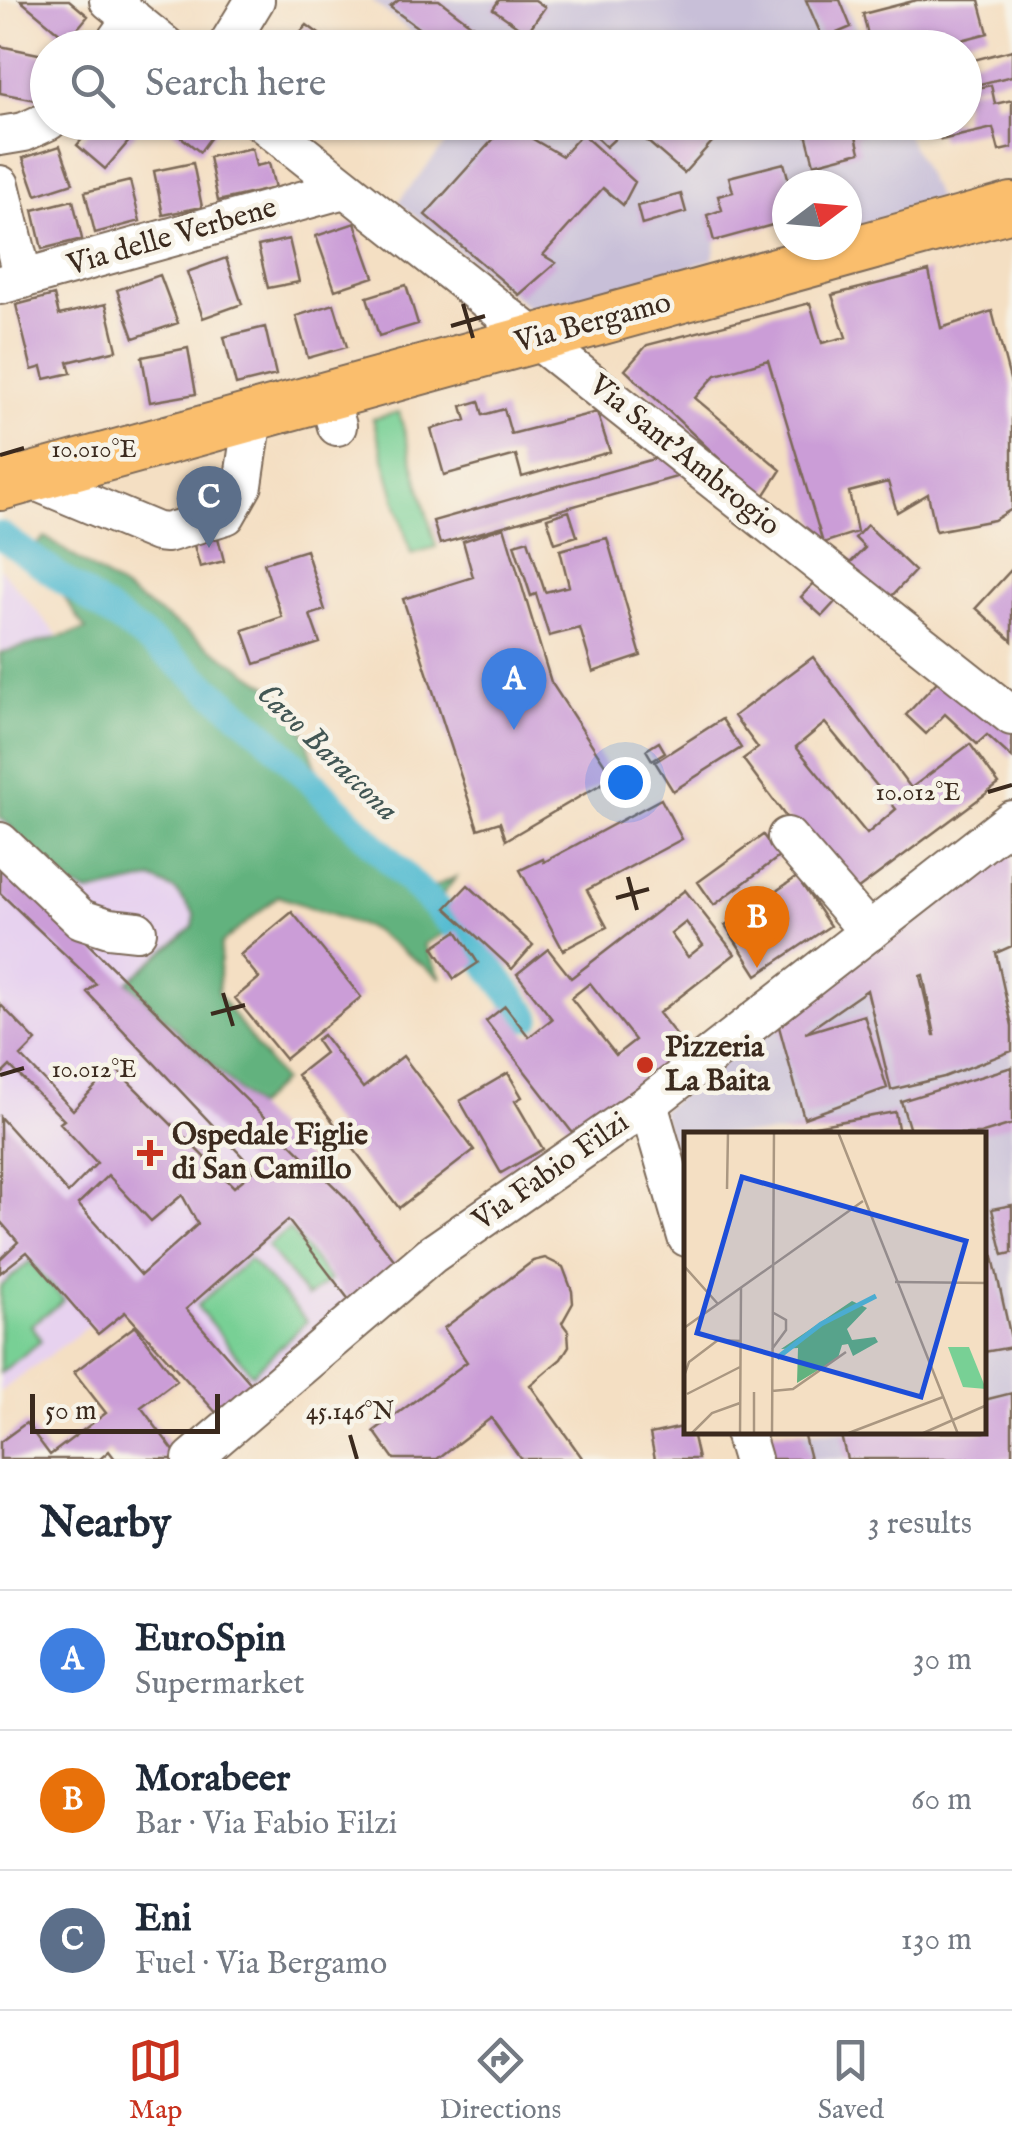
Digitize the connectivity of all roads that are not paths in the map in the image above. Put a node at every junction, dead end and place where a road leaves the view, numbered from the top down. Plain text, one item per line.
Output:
1 (255, 0) edge
2 (237, 30) edge
3 (30, 129) edge
4 (0, 136) edge
5 (284, 140) edge
6 (0, 185) edge
7 (344, 188) junction
8 (1012, 207) edge
9 (11, 282) edge
10 (538, 338) junction
11 (253, 416) junction
12 (14, 482) edge
13 (1012, 716) edge
14 (1012, 820) edge
15 (787, 837) dead end
16 (0, 842) edge
17 (137, 931) dead end
18 (869, 932) junction
19 (648, 1104) junction
20 (684, 1226) edge
21 (745, 1434) edge
22 (192, 1459) edge
23 (752, 1459) edge

1 - 2 street
3 - 4 street
5 - 7 street, Via Sant'Ambrogio
6 - 9 street
7 - 9 street, Via delle Verbene
7 - 10 street, Via Sant'Ambrogio
8 - 10 main road, Via Bergamo
10 - 11 main road, Via Bergamo
10 - 13 street, Via Sant'Ambrogio
11 - 12 main road, Via Bergamo
11 - 12 street
14 - 18 street, Via Fabio Filzi
15 - 18 street
16 - 17 street
18 - 19 street, Via Fabio Filzi
19 - 20 street
19 - 22 street, Via Fabio Filzi
21 - 23 street

